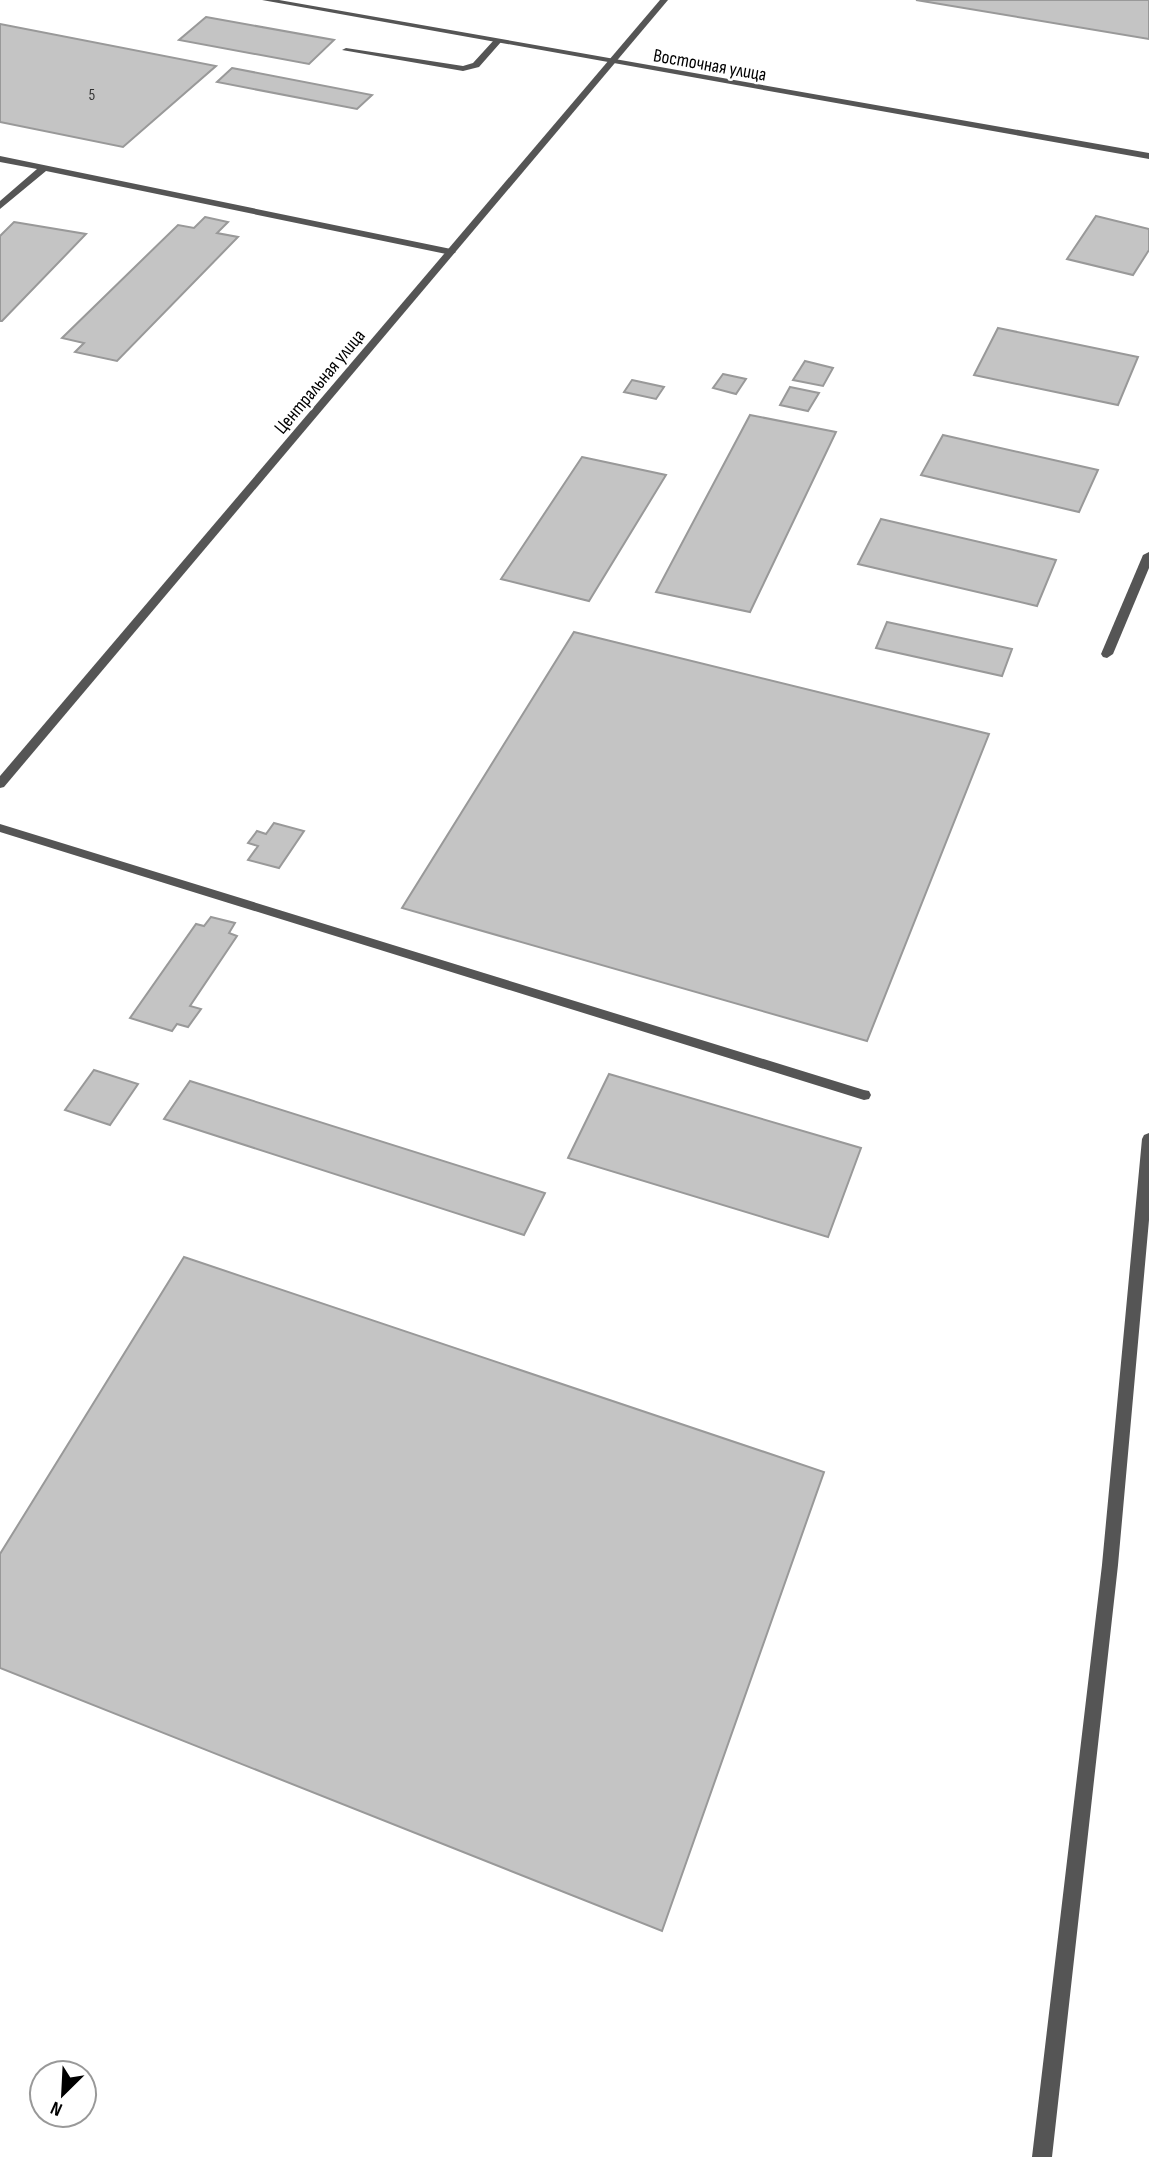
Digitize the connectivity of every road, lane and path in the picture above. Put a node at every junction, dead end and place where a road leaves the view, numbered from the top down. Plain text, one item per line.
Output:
1 (266, 0) edge
2 (664, 0) edge
3 (497, 42) junction
4 (345, 50) dead end
5 (612, 62) junction
6 (1149, 156) edge
7 (0, 159) edge
8 (44, 168) junction
9 (0, 206) edge
10 (451, 252) junction
11 (1149, 555) edge
12 (1108, 654) dead end
13 (0, 785) edge
14 (0, 828) edge
15 (864, 1095) dead end
16 (1149, 1139) edge
17 (1042, 2157) edge

1 - 3 street, Восточная улица
2 - 5 street, Центральная улица
3 - 4 street
3 - 5 street, Восточная улица
5 - 6 street, Восточная улица
5 - 10 street, Центральная улица
7 - 8 street
8 - 9 street
8 - 10 street
10 - 13 street, Центральная улица
11 - 12 street
14 - 15 street
16 - 17 street

